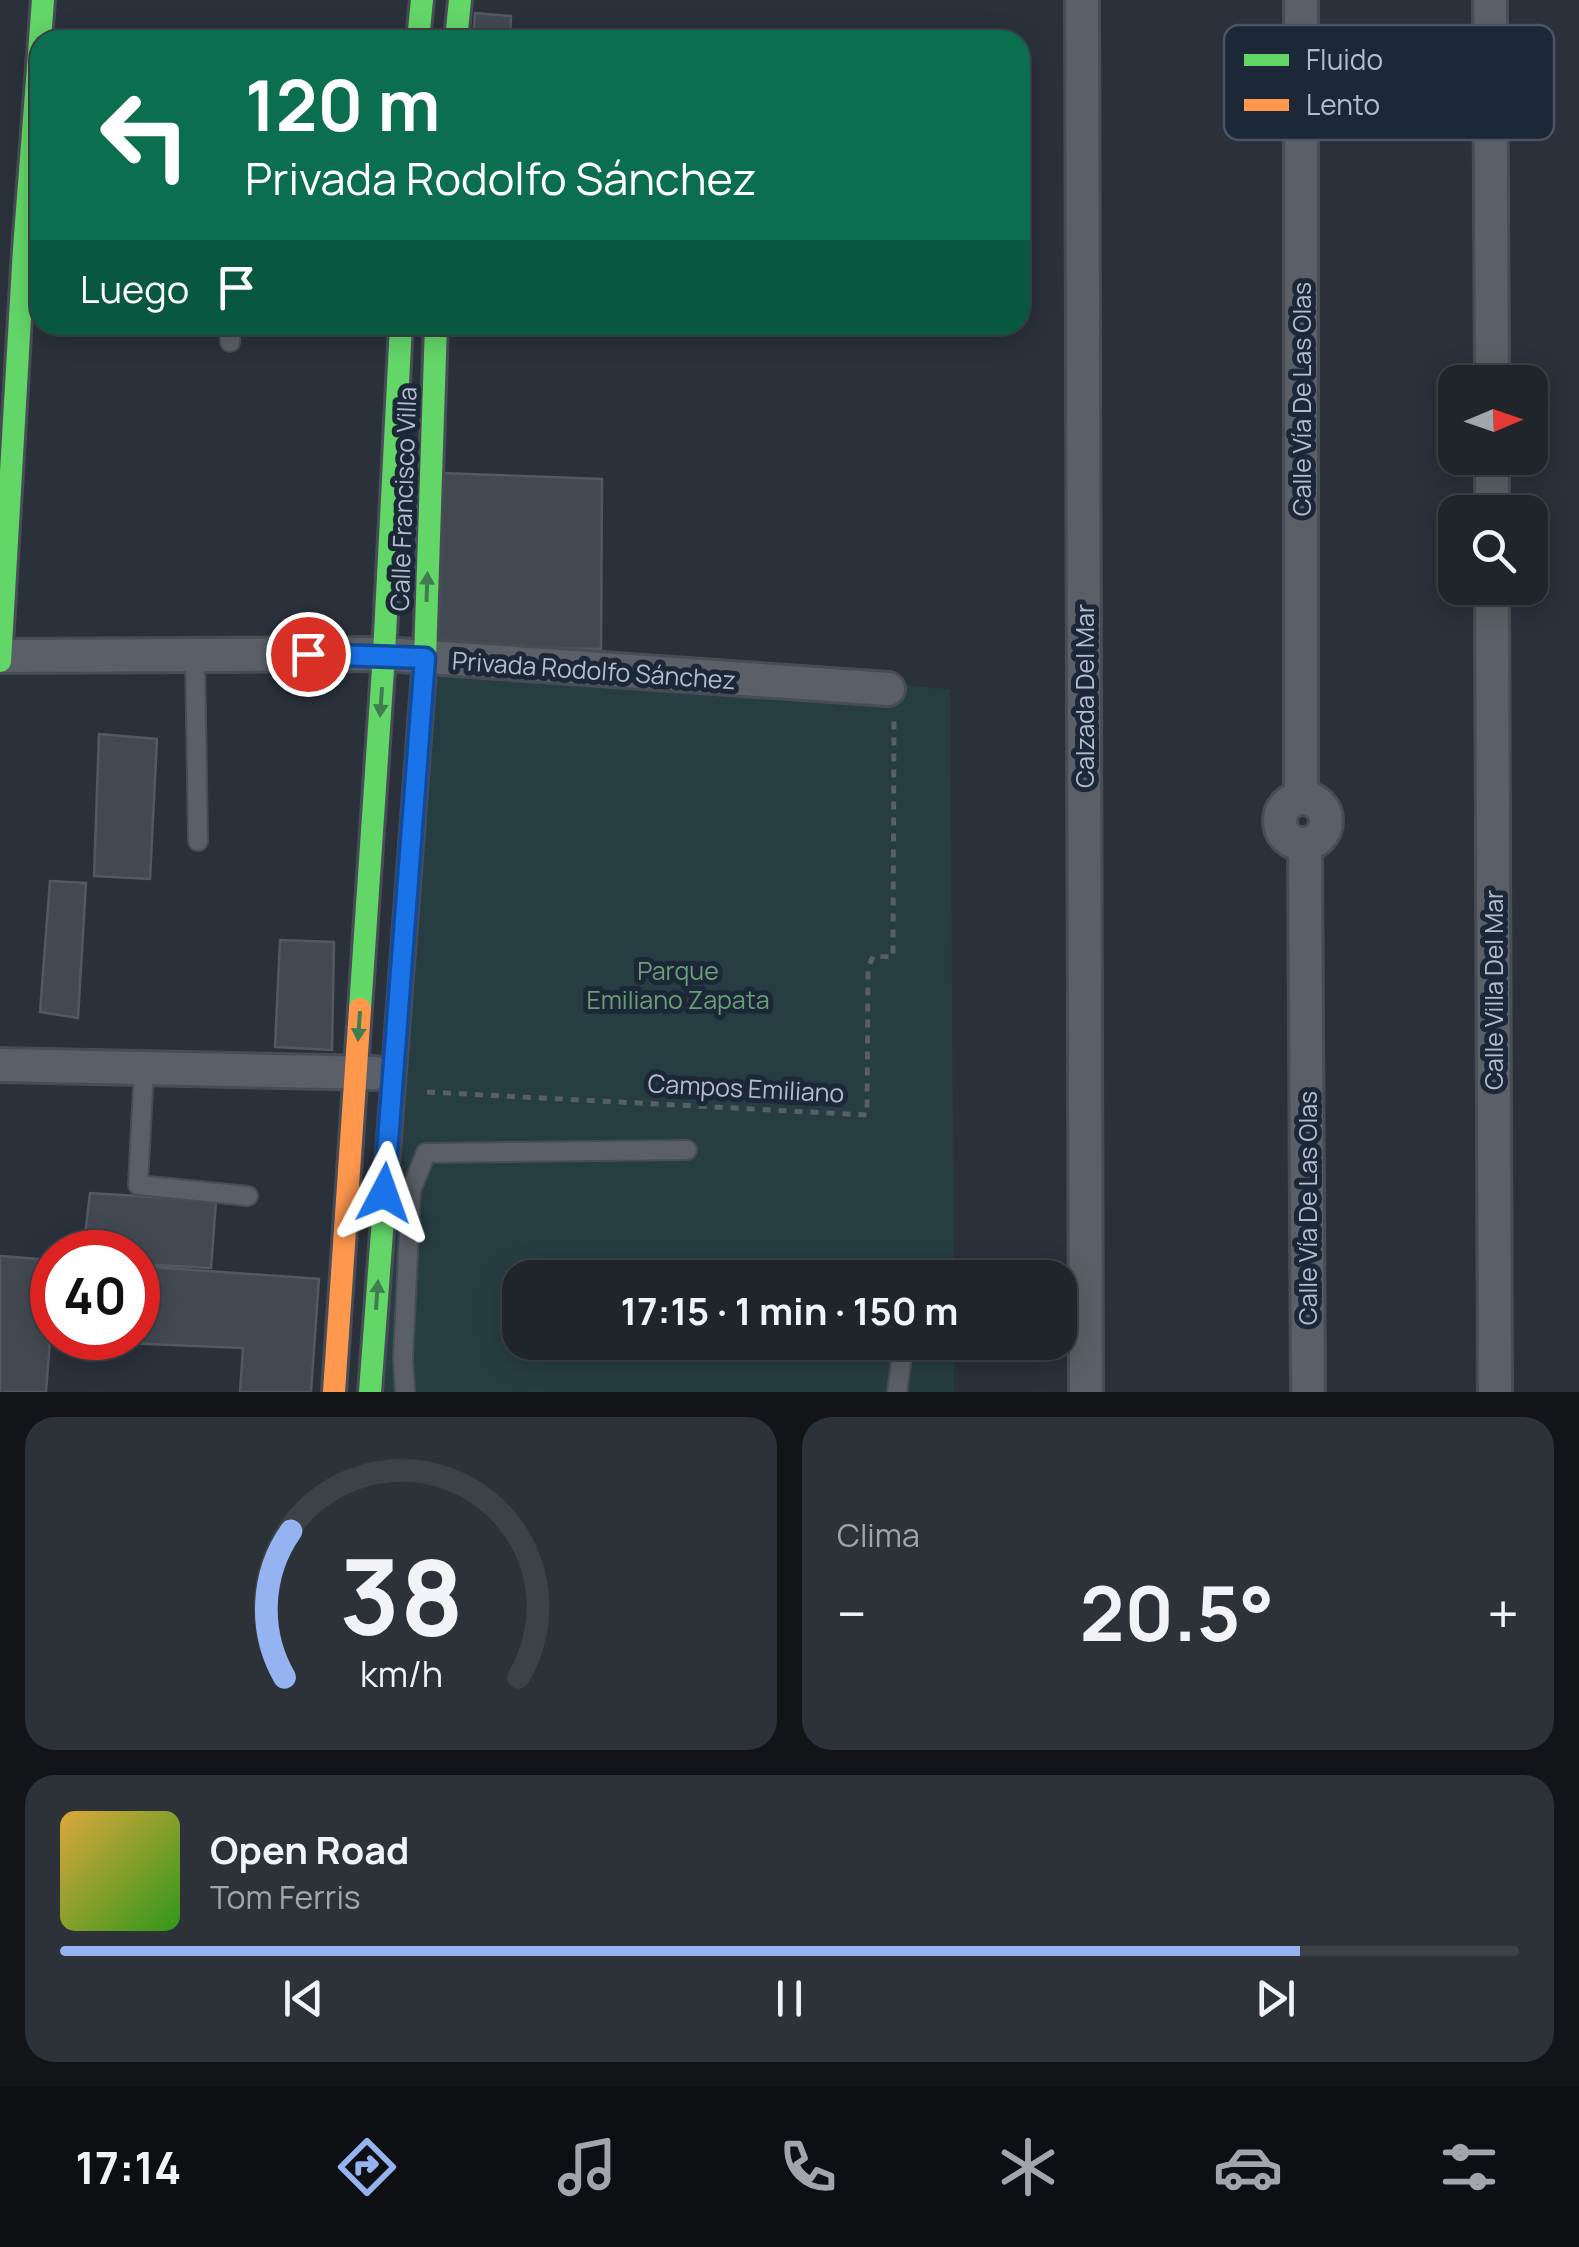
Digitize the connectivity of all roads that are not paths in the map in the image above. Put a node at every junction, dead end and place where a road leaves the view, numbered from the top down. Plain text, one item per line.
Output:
1 (43, 0) edge
2 (422, 0) edge
3 (460, 0) edge
4 (1082, 0) edge
5 (1490, 0) edge
6 (1490, 25) edge
7 (41, 30) edge
8 (419, 30) edge
9 (457, 30) edge
10 (1301, 140) edge
11 (1491, 140) edge
12 (30, 150) edge
13 (21, 249) edge
14 (400, 335) edge
15 (436, 335) edge
16 (1492, 365) edge
17 (1492, 605) edge
18 (384, 654) junction
19 (194, 655) junction
20 (0, 658) edge
21 (425, 658) junction
22 (891, 694) road end
23 (198, 841) dead end
24 (0, 1066) edge
25 (144, 1068) junction
26 (356, 1072) junction
27 (393, 1074) junction
28 (687, 1150) dead end
29 (248, 1196) dead end
30 (902, 1360) edge
31 (334, 1392) edge
32 (370, 1392) edge
33 (405, 1392) edge
34 (898, 1392) edge
35 (1086, 1392) edge
36 (1308, 1392) edge
37 (1495, 1392) edge

1 - 7 street
2 - 8 street
3 - 9 street
4 - 35 street, Calzada Del Mar
5 - 6 street
10 - 36 street, Calle Vía De Las Olas
11 - 16 street
12 - 13 street
13 - 20 street
14 - 18 street, Calle Francisco Villa
21 -> 15 street, Calle Francisco Villa
17 - 37 street, Calle Villa Del Mar
18 - 19 street, Privada Rodolfo Sánchez
18 - 21 street, Privada Rodolfo Sánchez
18 -> 26 street, Calle Francisco Villa
19 - 20 street, Privada Rodolfo Sánchez
19 - 23 lane
21 - 22 street, Privada Rodolfo Sánchez
21 - 27 street, Calle Francisco Villa
24 - 25 street
25 - 26 street
25 - 29 lane
26 - 27 street
26 - 31 street, Calle Francisco Villa
32 -> 27 street, Calle Francisco Villa
28 - 33 lane
30 - 34 lane

